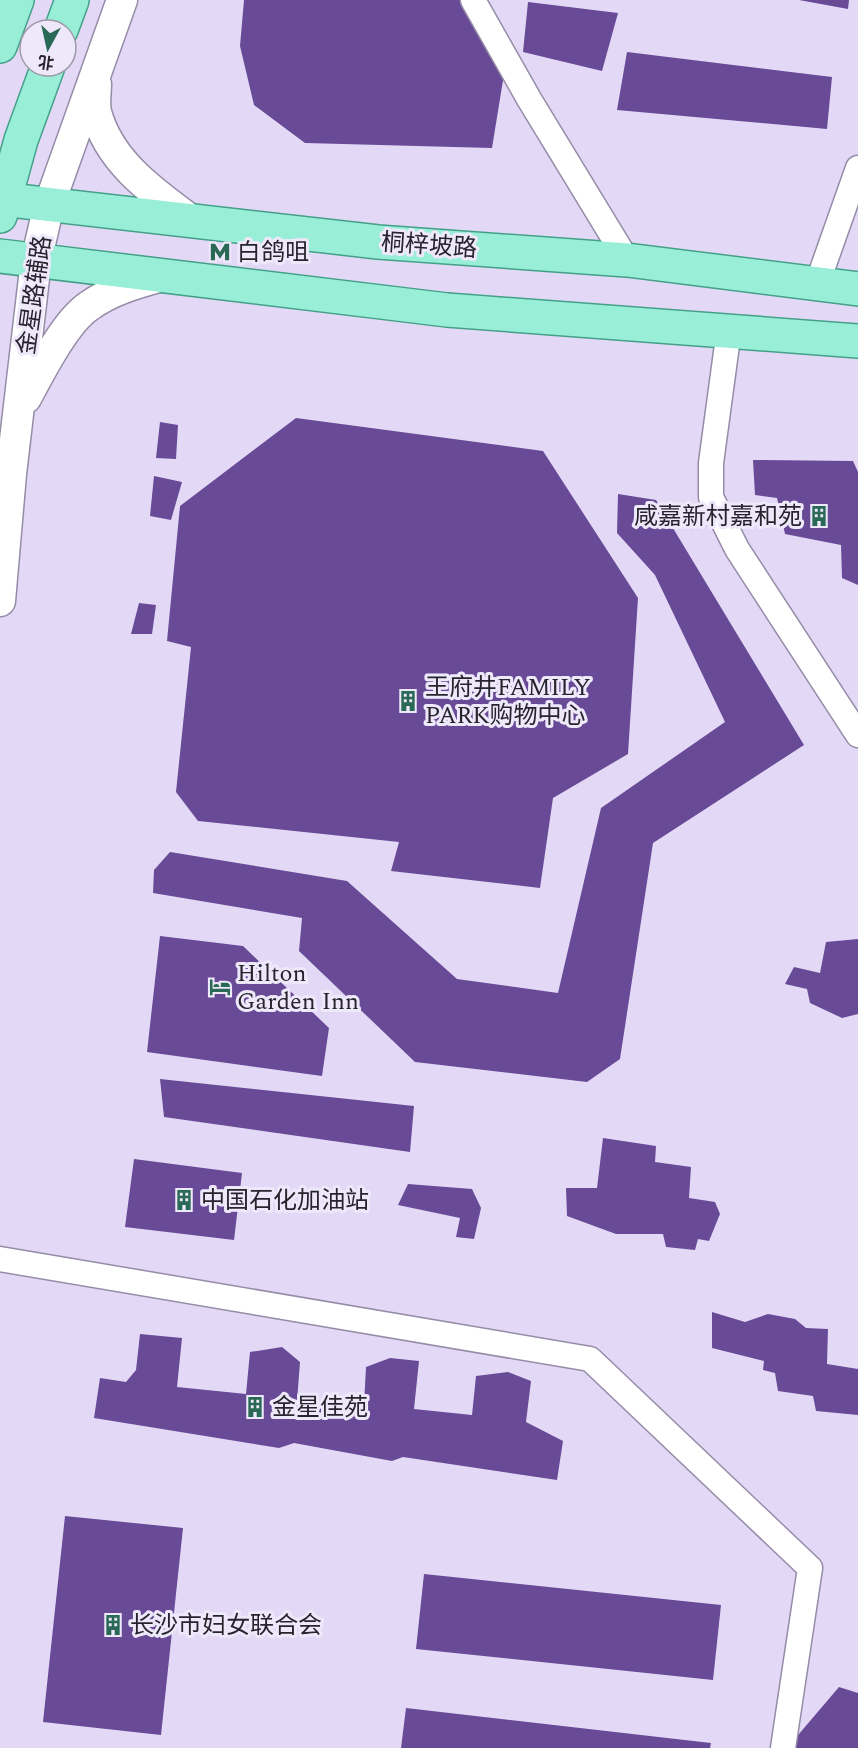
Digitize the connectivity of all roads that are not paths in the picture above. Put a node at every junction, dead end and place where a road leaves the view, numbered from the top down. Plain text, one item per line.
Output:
1 (17, 0) edge
2 (72, 0) edge
3 (122, 0) edge
4 (473, 0) edge
5 (65, 18) edge
6 (0, 46) edge
7 (96, 74) junction
8 (44, 78) edge
9 (858, 168) edge
10 (1, 205) edge
11 (49, 205) junction
12 (192, 222) junction
13 (0, 256) edge
14 (627, 260) junction
15 (36, 261) junction
16 (162, 276) junction
17 (817, 284) junction
18 (858, 289) edge
19 (729, 330) junction
20 (858, 341) edge
21 (18, 414) junction
22 (0, 601) edge
23 (858, 735) edge
24 (0, 1258) edge
25 (783, 1748) edge

1 - 6 main road
2 - 5 main road
3 - 7 street, 金星路辅路
4 - 14 street
7 - 11 street, 金星路辅路
7 - 12 street
8 - 10 main road
9 - 17 street
10 - 11 main road, 桐梓坡路
11 - 12 main road, 桐梓坡路
11 - 15 street, 金星路辅路
12 - 14 main road, 桐梓坡路
13 - 15 main road
14 - 17 main road, 桐梓坡路
15 - 16 main road
15 - 21 street, 金星路辅路
16 - 19 main road
16 - 21 street
17 - 18 main road, 桐梓坡路
19 - 20 main road
19 - 23 street
21 - 22 street, 金星路辅路
24 - 25 street

